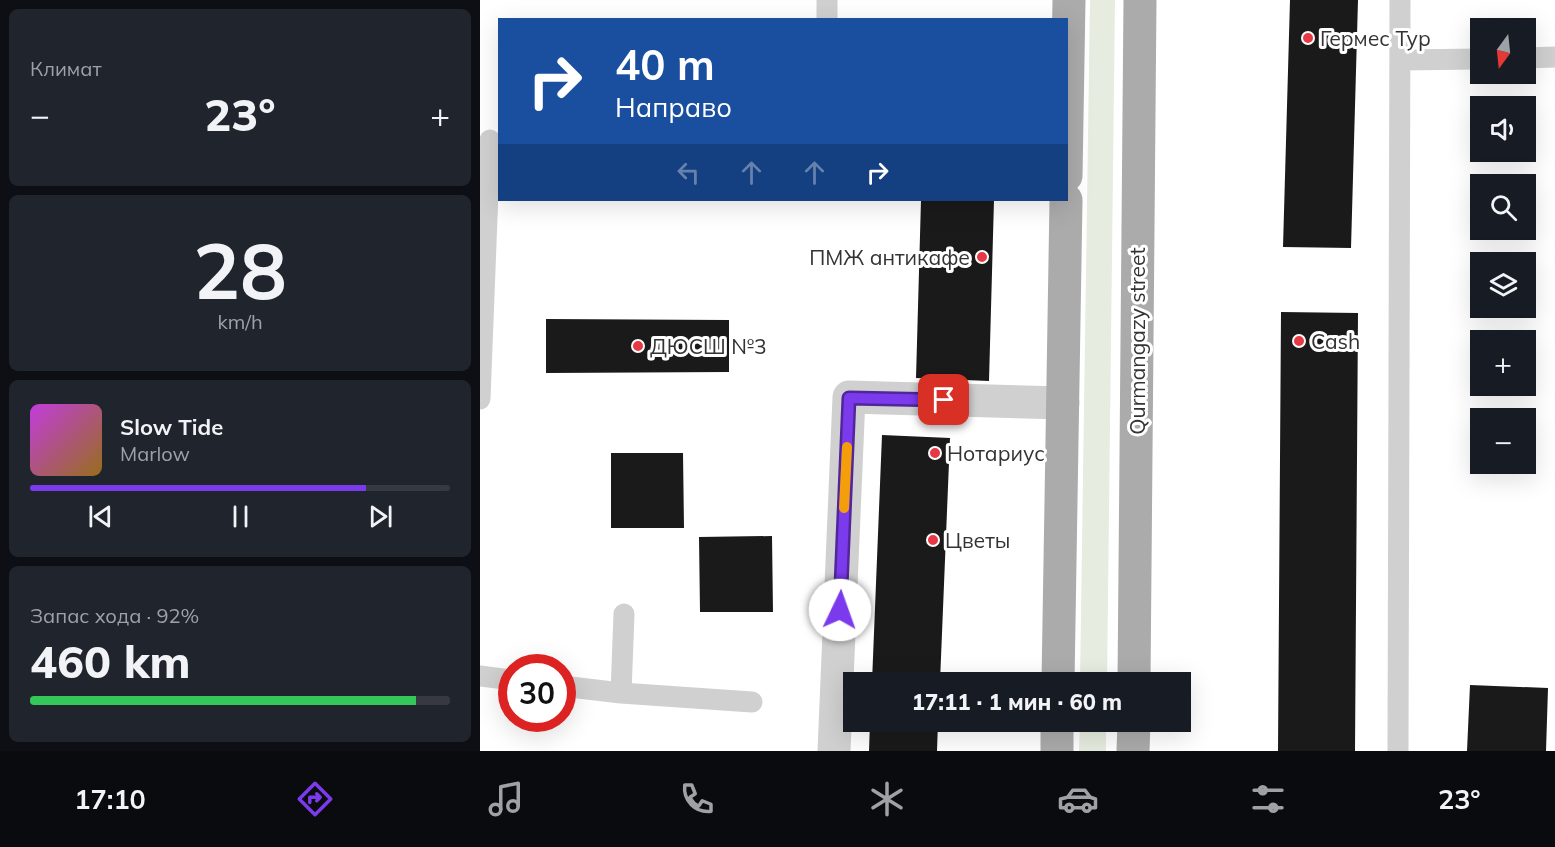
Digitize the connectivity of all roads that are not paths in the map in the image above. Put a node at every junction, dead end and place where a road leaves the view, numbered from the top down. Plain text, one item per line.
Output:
1 (827, 0) edge
2 (1069, 0) edge
3 (1140, 0) edge
4 (1400, 0) edge
5 (827, 18) edge
6 (1068, 53) edge
7 (1555, 57) edge
8 (1536, 58) edge
9 (1470, 59) edge
10 (1401, 60) junction
11 (490, 139) edge
12 (1066, 201) edge
13 (480, 399) edge
14 (1063, 403) junction
15 (624, 614) dead end
16 (1058, 672) edge
17 (1134, 672) edge
18 (480, 676) edge
19 (498, 678) edge
20 (576, 688) edge
21 (621, 693) junction
22 (752, 702) dead end
23 (1057, 732) edge
24 (1134, 732) edge
25 (834, 751) edge
26 (1057, 751) edge
27 (1133, 751) edge
28 (1398, 751) edge

1 - 5 lane
2 - 6 main road
3 - 17 main road, Qurmangazy street
4 - 10 lane
7 - 8 lane
9 - 10 lane
10 - 28 lane
11 - 13 lane
12 - 14 main road
14 - 16 main road
14 - 25 street
15 - 21 lane
18 - 19 lane
20 - 21 lane
21 - 22 lane
23 - 26 main road
24 - 27 main road

